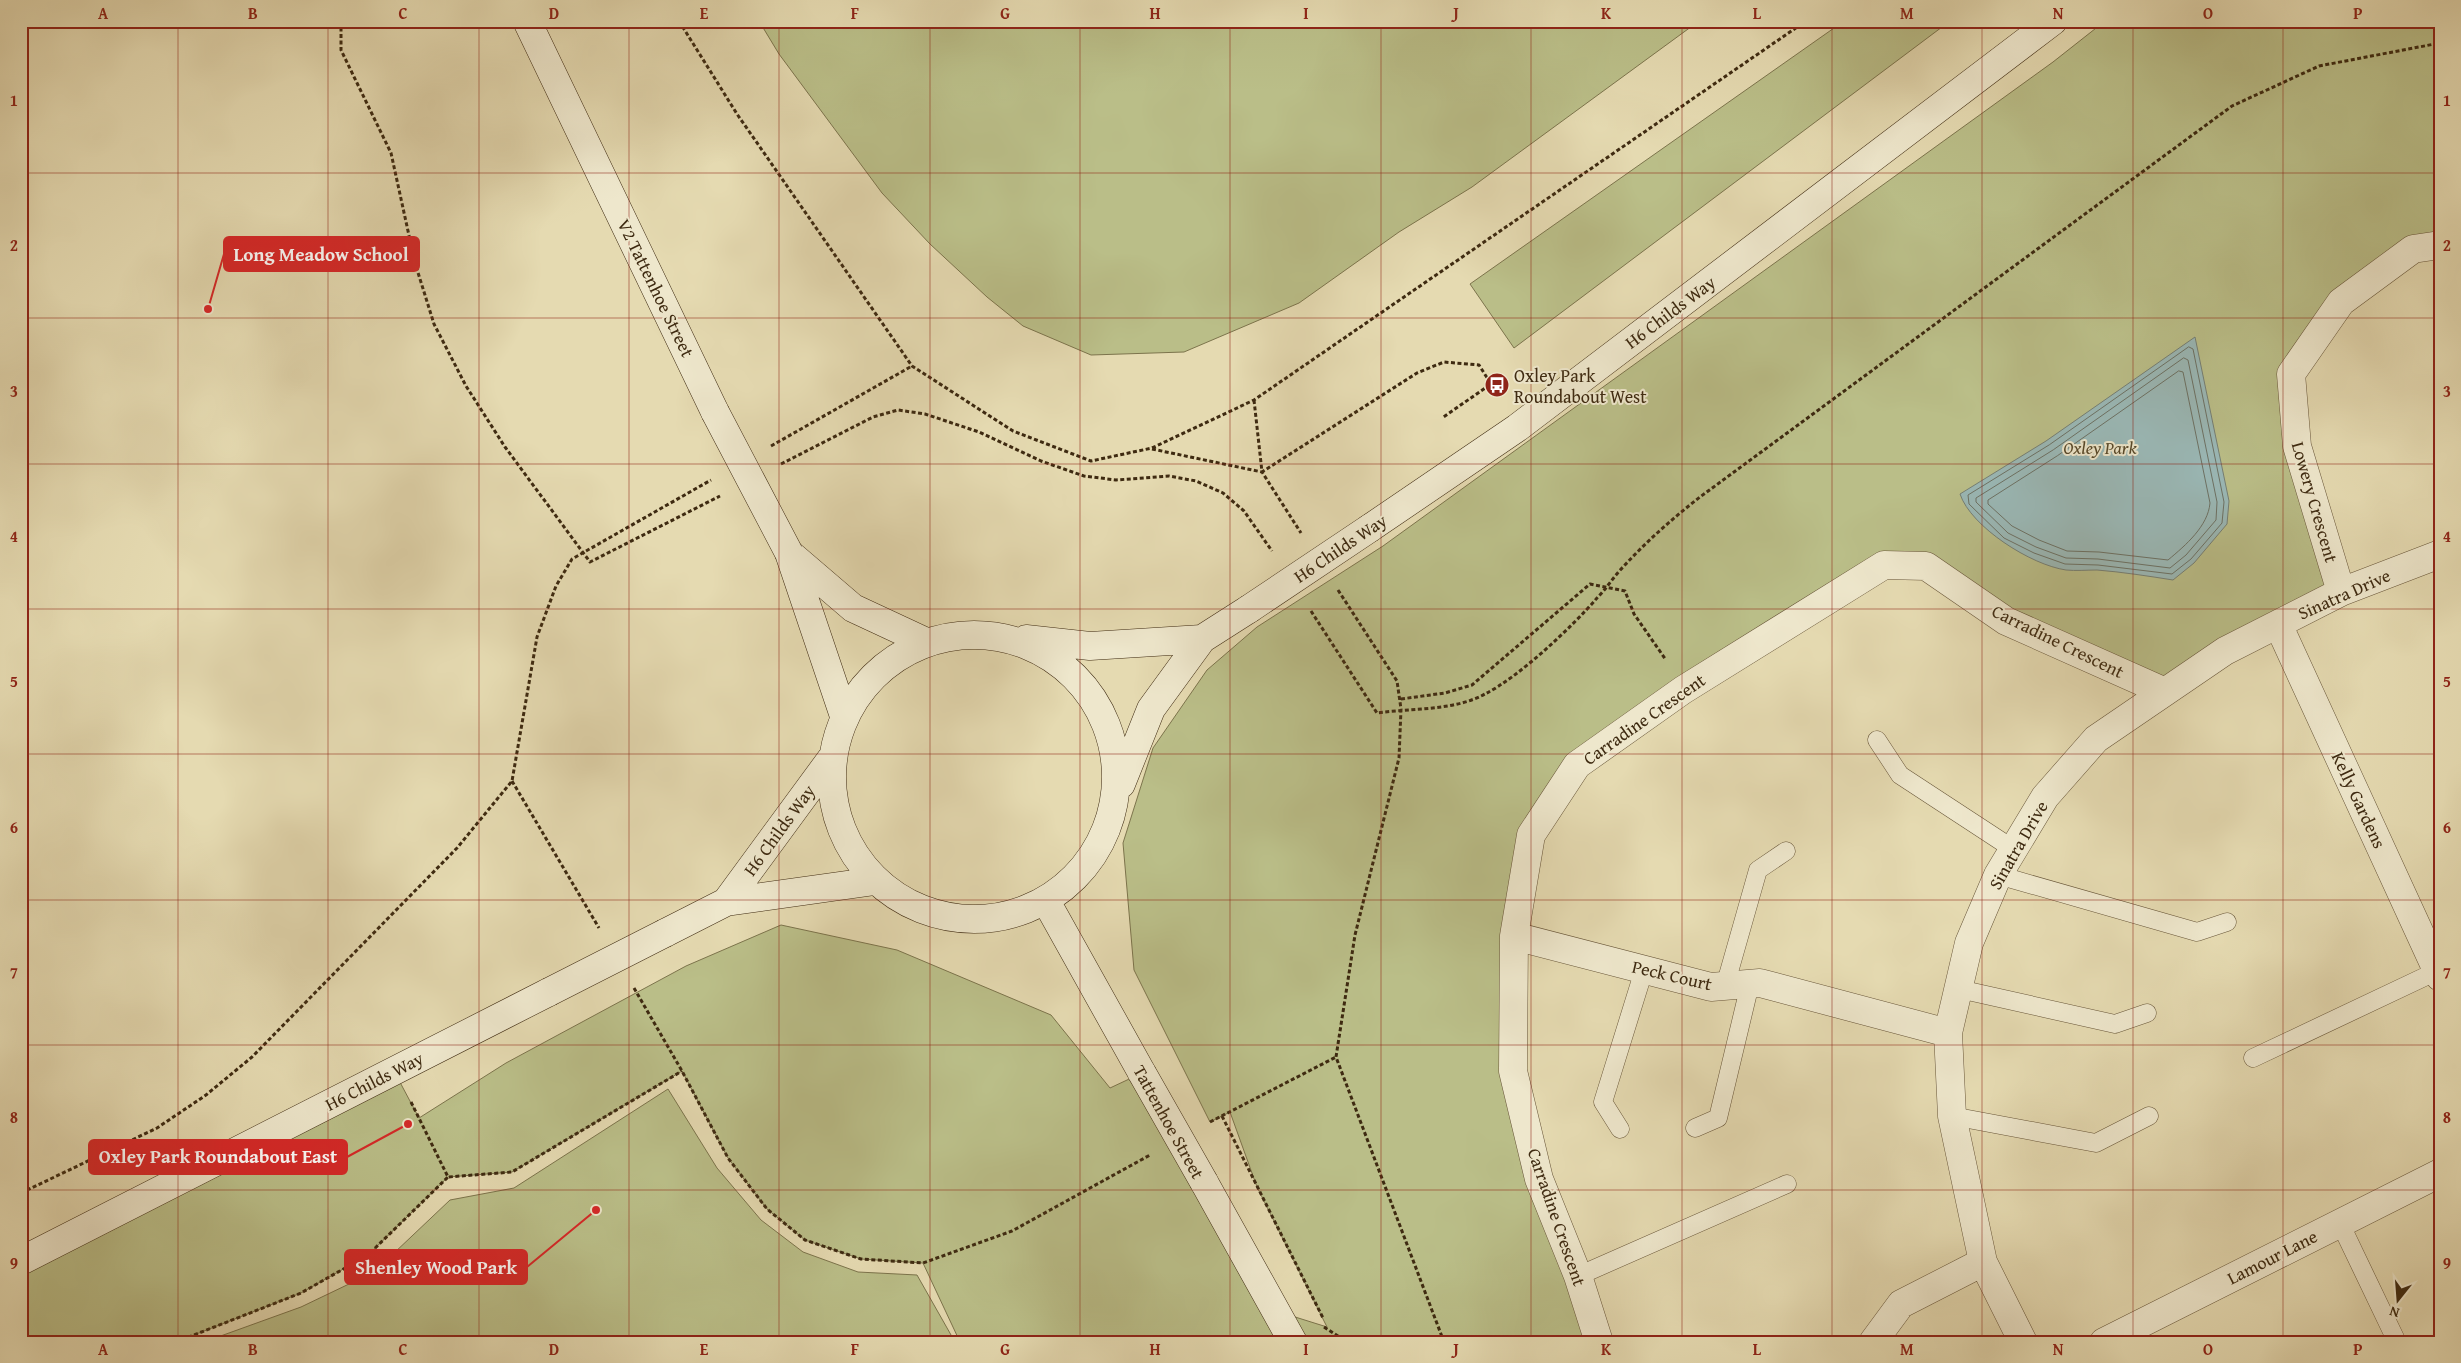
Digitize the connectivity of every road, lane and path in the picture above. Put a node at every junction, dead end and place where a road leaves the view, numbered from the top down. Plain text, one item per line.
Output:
1 (341, 21) edge
2 (527, 21) edge
3 (679, 21) edge
4 (1806, 21) edge
5 (2053, 21) edge
6 (2440, 245) edge
7 (912, 366) junction
8 (1254, 400) junction
9 (1442, 418) dead end
10 (1152, 448) junction
11 (765, 449) dead end
12 (1262, 472) junction
13 (712, 479) dead end
14 (1303, 536) dead end
15 (582, 552) junction
16 (789, 553) junction
17 (2440, 554) edge
18 (1337, 589) dead end
19 (2341, 592) junction
20 (2278, 624) junction
21 (993, 636) junction
22 (1202, 639) junction
23 (926, 642) junction
24 (1683, 690) junction
25 (2163, 691) junction
26 (1401, 699) junction
27 (844, 716) junction
28 (1876, 740) dead end
29 (832, 759) junction
30 (512, 781) junction
31 (1116, 797) junction
32 (2013, 849) junction
33 (1786, 851) dead end
34 (1998, 875) junction
35 (875, 881) junction
36 (1046, 901) junction
37 (726, 902) junction
38 (2227, 922) dead end
39 (602, 934) dead end
40 (1514, 936) junction
41 (2437, 967) edge
42 (1644, 970) junction
43 (632, 985) dead end
44 (1738, 985) junction
45 (1959, 989) junction
46 (2147, 1012) dead end
47 (1948, 1033) junction
48 (1336, 1057) junction
49 (2253, 1058) dead end
50 (394, 1071) junction
51 (682, 1071) junction
52 (1222, 1116) junction
53 (1952, 1116) junction
54 (2149, 1116) dead end
55 (1205, 1125) dead end
56 (1695, 1128) dead end
57 (1620, 1129) dead end
58 (1152, 1154) dead end
59 (2440, 1173) edge
60 (448, 1177) junction
61 (1787, 1184) dead end
62 (21, 1192) edge
63 (2340, 1223) junction
64 (21, 1261) edge
65 (1983, 1262) junction
66 (1578, 1276) junction
67 (1328, 1328) dead end
68 (176, 1342) edge
69 (1293, 1342) edge
70 (1444, 1342) edge
71 (1599, 1342) edge
72 (1873, 1342) edge
73 (2023, 1342) edge
74 (2104, 1342) edge
75 (2397, 1342) edge

1 - 15 path
2 - 16 street, V2 Tattenhoe Street, bridge
3 - 7 path
4 - 8 path
5 - 22 street, H6 Childs Way, bridge
6 - 19 street, Lowery Crescent
7 - 10 path
7 - 11 path
8 - 10 path
8 - 12 path
9 - 12 path
10 - 12 path
12 - 14 path
13 - 15 path
15 - 30 path
16 - 23 street, V2 Tattenhoe Street
16 - 27 street, V2 Tattenhoe Street
17 - 19 street, Sinatra Drive
18 - 26 path
19 - 20 street, Sinatra Drive
20 - 25 street, Sinatra Drive
20 - 41 street, Kelly Gardens
21 - 22 street, H6 Childs Way
21 - 23 street
21 - 31 street
22 - 31 street, H6 Childs Way
23 - 27 street
24 - 25 street, Carradine Crescent
24 - 26 path
24 - 40 street, Carradine Crescent
25 - 32 street, Sinatra Drive
26 - 48 path
27 - 29 street
28 - 32 lane
29 - 35 street
29 - 37 street, H6 Childs Way
30 - 39 path
30 - 62 path
31 - 36 street
32 - 34 street, Sinatra Drive
33 - 44 lane
34 - 38 lane
34 - 45 street, Sinatra Drive
35 - 36 street
35 - 37 street, H6 Childs Way
36 - 69 street, Tattenhoe Street, bridge
37 - 50 street, H6 Childs Way, bridge
40 - 42 street, Peck Court
40 - 66 street, Carradine Crescent
41 - 49 lane
42 - 44 street, Peck Court
42 - 57 lane
43 - 51 path
44 - 47 street, Peck Court
44 - 56 lane
45 - 46 lane
45 - 47 street, Sinatra Drive
47 - 53 street, Sinatra Drive
48 - 52 path
48 - 70 path
50 - 60 path
50 - 64 street, H6 Childs Way
51 - 58 path
51 - 60 path
52 - 55 path
52 - 67 path
53 - 54 lane
53 - 65 street, Sinatra Drive
59 - 63 street, Lamour Lane
60 - 68 path
61 - 66 lane
63 - 74 street, Lamour Lane
63 - 75 lane
65 - 72 street
65 - 73 street, Sinatra Drive
66 - 71 street, Carradine Crescent

